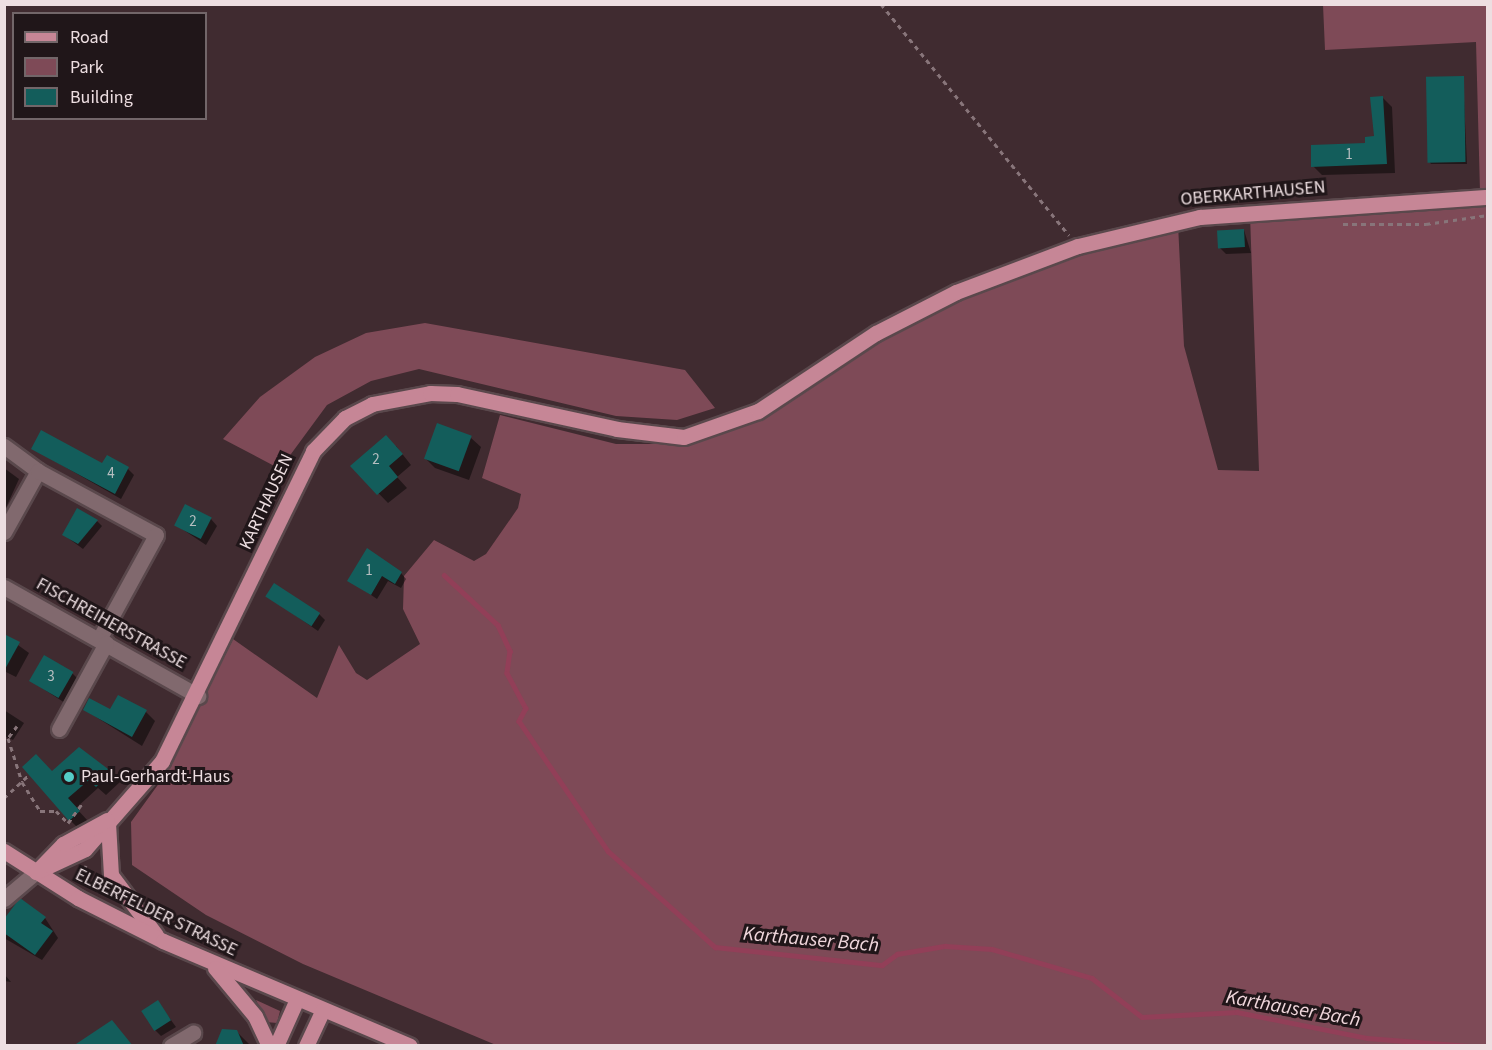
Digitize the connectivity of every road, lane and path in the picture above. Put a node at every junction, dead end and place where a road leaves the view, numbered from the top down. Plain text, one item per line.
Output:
1 (881, 4) edge
2 (1488, 196) edge
3 (1488, 215) edge
4 (1333, 224) dead end
5 (1062, 239) dead end
6 (1074, 241) junction
7 (1029, 263) joint
8 (4, 446) edge
9 (38, 471) junction
10 (4, 532) edge
11 (4, 587) edge
12 (102, 641) junction
13 (198, 696) junction
14 (17, 726) dead end
15 (59, 729) dead end
16 (29, 775) dead end
17 (22, 782) junction
18 (4, 798) edge
19 (82, 804) dead end
20 (110, 820) junction
21 (4, 851) edge
22 (83, 860) dead end
23 (36, 872) junction
24 (83, 876) dead end
25 (4, 899) edge
26 (163, 941) junction
27 (209, 962) junction
28 (297, 999) junction
29 (323, 1010) junction
30 (193, 1033) dead end
31 (171, 1046) edge
32 (269, 1046) edge
33 (276, 1046) edge
34 (306, 1046) edge
35 (410, 1046) edge

1 - 6 path
2 - 6 main road, OBERKARTHAUSEN
3 - 4 path
5 - 6 path
6 - 7 main road, OBERKARTHAUSEN
7 - 13 main road, KARTHAUSEN
8 - 9 street
9 - 10 street
9 - 12 street
11 - 12 street, FISCHREIHERSTRASSE
12 - 13 street, FISCHREIHERSTRASSE
12 - 15 street
13 - 20 main road, KARTHAUSEN
14 - 17 path
16 - 17 path
17 - 18 path
17 - 19 path
20 - 23 main road, KARTHAUSEN
20 - 26 main road
21 - 23 main road, ELBERFELDER STRASSE
22 - 24 path
23 - 25 street
23 - 26 main road, ELBERFELDER STRASSE
26 - 27 main road, ELBERFELDER STRASSE
27 - 28 main road, ELBERFELDER STRASSE
27 - 32 main road
28 - 29 main road, ELBERFELDER STRASSE
28 - 33 main road
29 - 34 main road
29 - 35 main road, ELBERFELDER STRASSE
30 - 31 street

